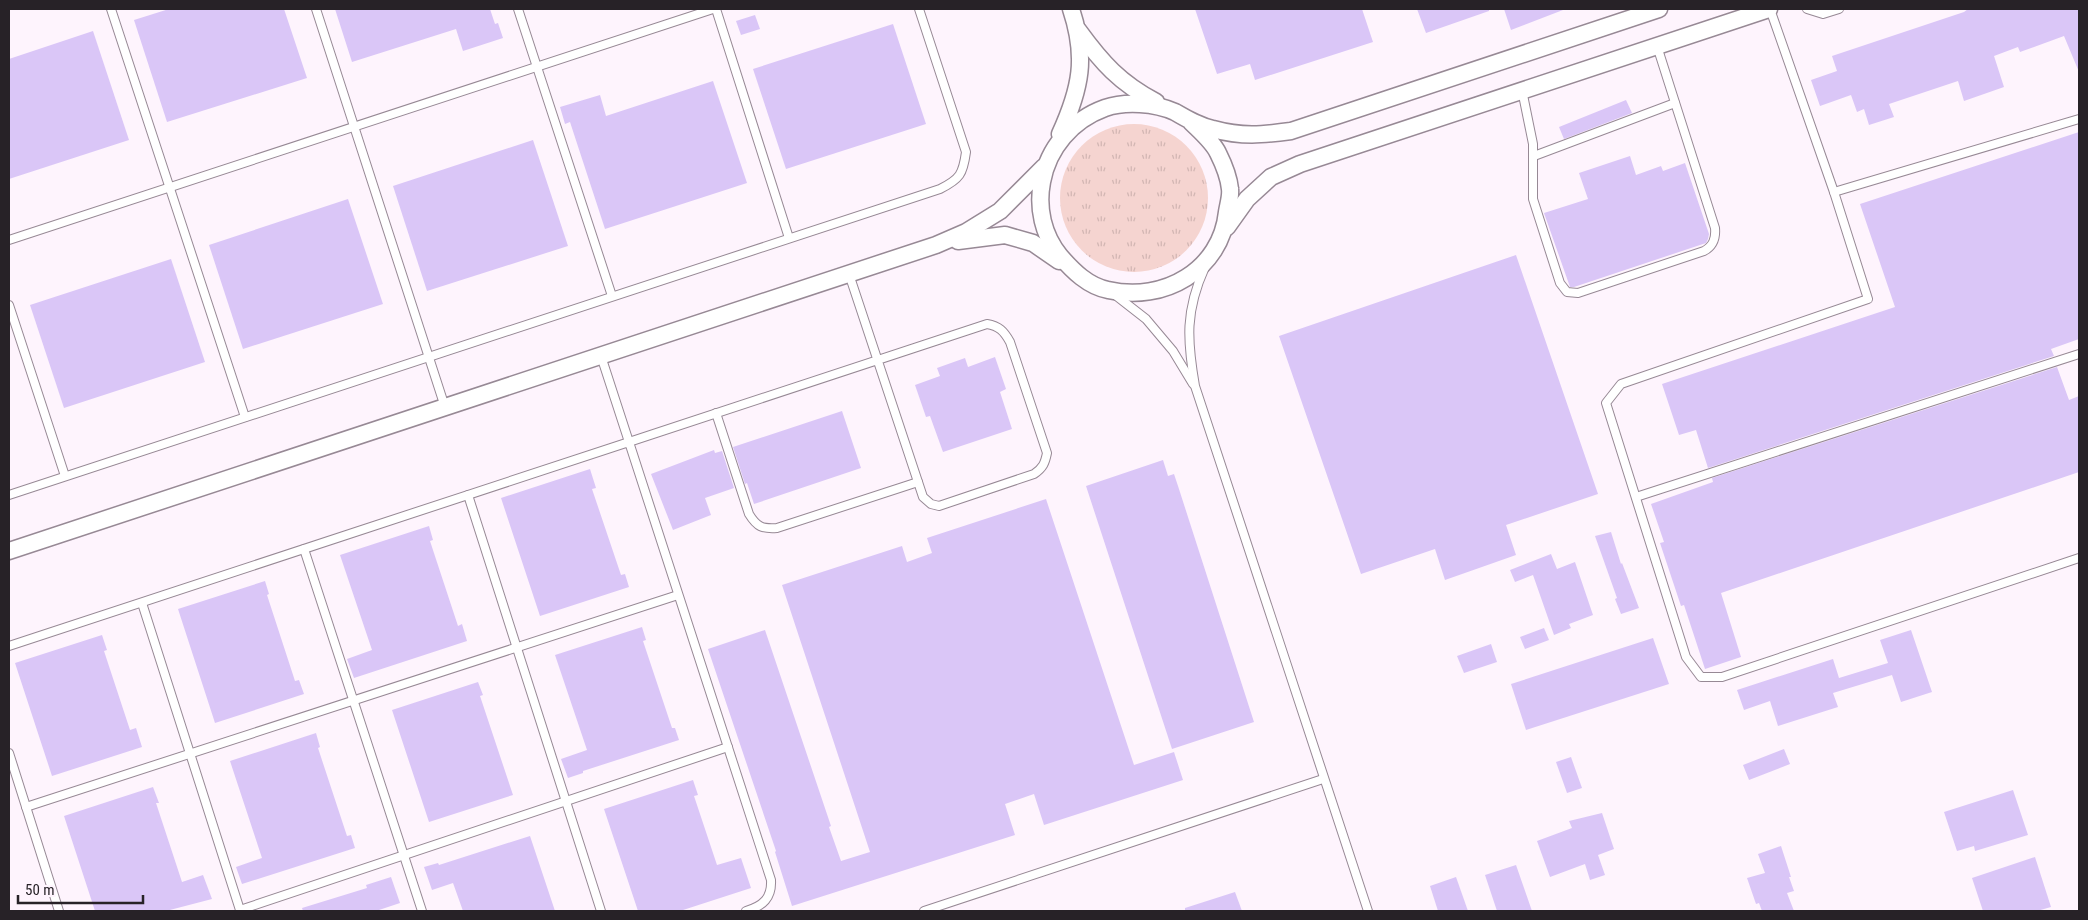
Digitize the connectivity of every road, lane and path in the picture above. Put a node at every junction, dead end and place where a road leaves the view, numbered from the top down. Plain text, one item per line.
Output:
1 (111, 9) edge
2 (316, 9) edge
3 (518, 9) edge
4 (714, 9) edge
5 (919, 9) edge
6 (1071, 9) edge
7 (1659, 9) edge
8 (1770, 9) edge
9 (1807, 9) edge
10 (1839, 9) edge
11 (1077, 28) junction
12 (1657, 46) junction
13 (537, 66) junction
14 (1522, 90) junction
15 (1675, 103) junction
16 (1173, 112) junction
17 (2079, 119) edge
18 (1191, 122) junction
19 (354, 126) junction
20 (1052, 150) junction
21 (1534, 156) junction
22 (1044, 167) junction
23 (170, 187) junction
24 (1834, 192) junction
25 (1226, 229) junction
26 (789, 238) junction
27 (9, 240) edge
28 (936, 245) junction
29 (1209, 260) junction
30 (1071, 269) junction
31 (849, 274) junction
32 (1108, 290) junction
33 (612, 296) junction
34 (9, 305) edge
35 (2079, 354) edge
36 (429, 356) junction
37 (600, 356) junction
38 (878, 360) junction
39 (1195, 386) junction
40 (445, 407) junction
41 (716, 413) junction
42 (245, 417) junction
43 (628, 442) junction
44 (65, 476) junction
45 (918, 482) junction
46 (9, 494) edge
47 (468, 495) junction
48 (1636, 497) junction
49 (304, 549) junction
50 (9, 551) edge
51 (2079, 558) edge
52 (678, 596) junction
53 (142, 603) junction
54 (9, 646) edge
55 (516, 648) junction
56 (353, 701) junction
57 (728, 747) junction
58 (9, 753) edge
59 (190, 754) junction
60 (1323, 779) junction
61 (565, 801) junction
62 (26, 807) junction
63 (403, 855) junction
64 (59, 911) edge
65 (238, 911) edge
66 (422, 911) edge
67 (601, 911) edge
68 (746, 911) edge
69 (924, 911) edge
70 (1368, 911) edge

1 - 23 lane
2 - 19 lane
3 - 13 lane
4 - 13 lane
4 - 26 lane
5 - 26 lane
6 - 11 street
7 - 18 street
8 - 12 street
8 - 24 lane
9 - 10 lane
11 - 16 street
11 - 20 street
12 - 14 street
12 - 15 lane
13 - 19 lane
13 - 33 lane
14 - 21 lane
14 - 25 street
15 - 21 lane
15 - 21 lane
16 - 18 street
16 - 20 street
17 - 24 lane
18 - 25 street
19 - 23 lane
19 - 36 lane
20 - 22 street
22 - 28 street
22 - 30 street
23 - 27 lane
23 - 42 lane
24 - 48 lane
25 - 29 street
26 - 33 lane
28 - 30 street
28 - 31 street
29 - 32 street
29 - 39 lane
30 - 32 street
31 - 37 street
31 - 38 lane
32 - 39 lane
33 - 36 lane
34 - 44 lane
35 - 48 lane
36 - 40 lane
36 - 42 lane
37 - 40 street
37 - 43 lane
38 - 41 lane
38 - 45 lane
38 - 45 lane
39 - 60 lane
40 - 50 street
41 - 43 lane
41 - 45 lane
42 - 44 lane
43 - 47 lane
43 - 52 lane
44 - 46 lane
47 - 49 lane
47 - 55 lane
48 - 51 lane
49 - 53 lane
49 - 56 lane
52 - 55 lane
52 - 57 lane
53 - 54 lane
53 - 59 lane
55 - 56 lane
55 - 61 lane
56 - 59 lane
56 - 63 lane
57 - 61 lane
57 - 68 lane
58 - 62 lane
59 - 62 lane
59 - 65 lane
60 - 69 lane
60 - 70 lane
61 - 63 lane
61 - 67 lane
62 - 64 lane
63 - 65 lane
63 - 66 lane

